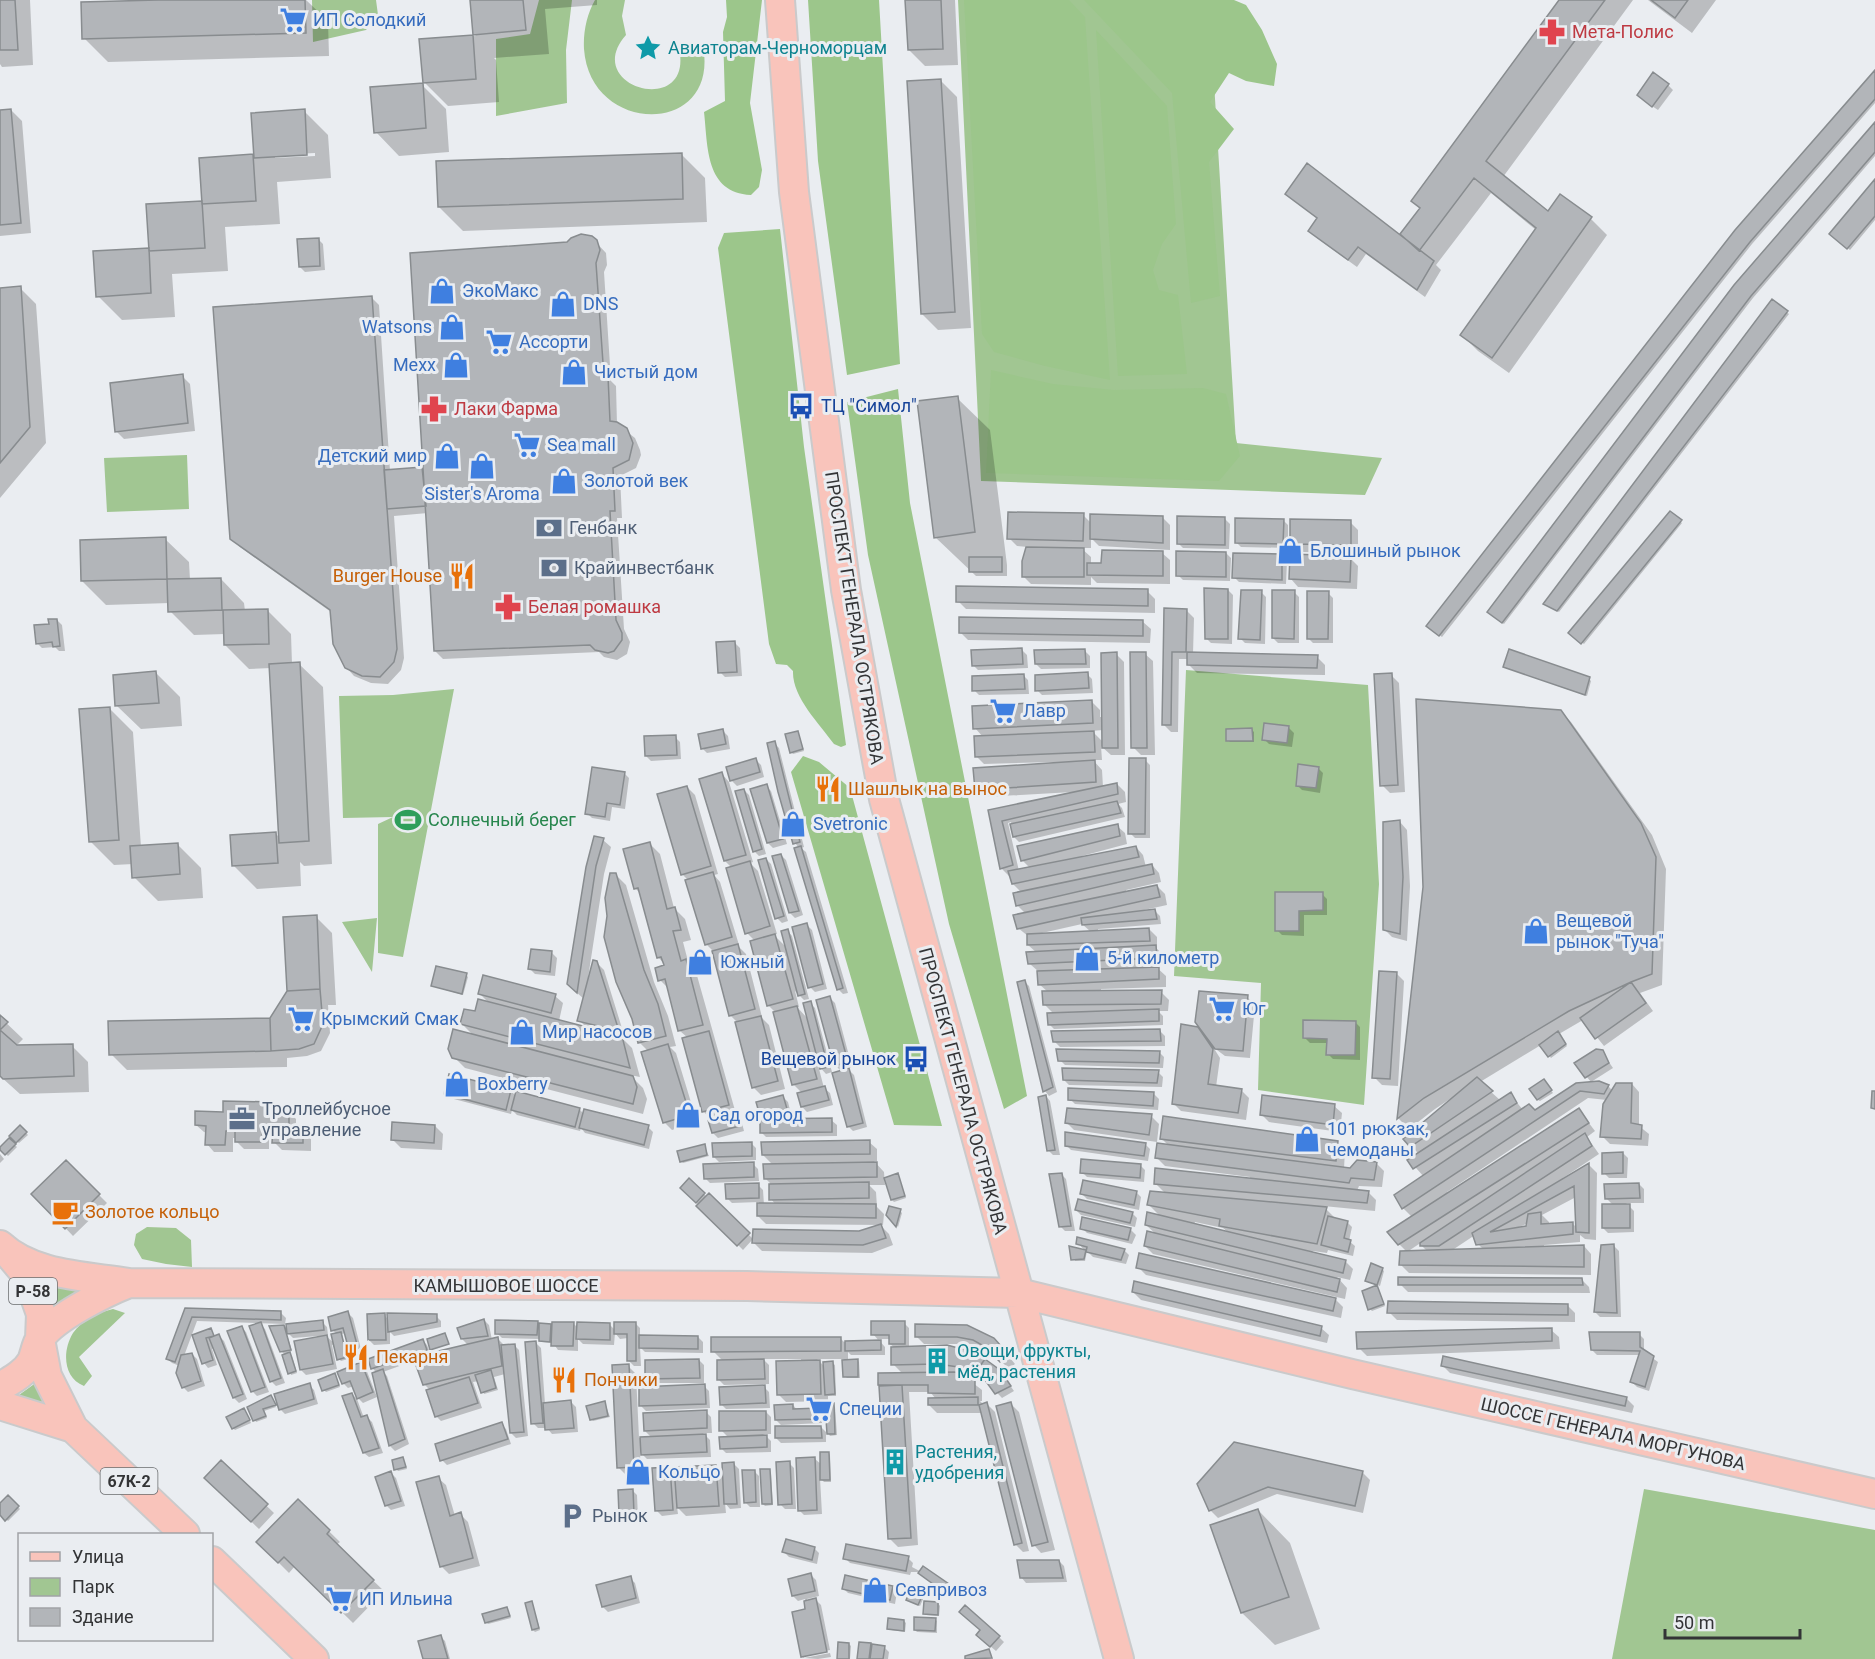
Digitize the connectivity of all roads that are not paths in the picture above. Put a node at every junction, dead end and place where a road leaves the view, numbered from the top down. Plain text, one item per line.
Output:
1 (780, 0) edge
2 (3, 1248) edge
3 (129, 1283) junction
4 (1019, 1293) junction
5 (40, 1339) junction
6 (1352, 1374) joint
7 (0, 1387) edge
8 (0, 1405) edge
9 (73, 1428) junction
10 (1875, 1494) edge
11 (183, 1533) edge
12 (213, 1562) edge
13 (314, 1659) edge
14 (1119, 1659) edge

1 - 4 main road, ПРОСПЕКТ ГЕНЕРАЛА ОСТРЯКОВА
2 - 3 main road, КАМЫШОВОЕ ШОССЕ
2 - 5 main road, Р-58
3 - 4 main road, КАМЫШОВОЕ ШОССЕ
3 - 5 main road
4 - 6 main road, КАМЫШОВОЕ ШОССЕ
4 - 14 main road, ПРОСПЕКТ ГЕНЕРАЛА ОСТРЯКОВА
5 - 7 main road
5 - 9 main road, Р-58
6 - 10 main road, ШОССЕ ГЕНЕРАЛА МОРГУНОВА
8 - 9 main road
9 - 11 main road, 67К-2
12 - 13 main road

